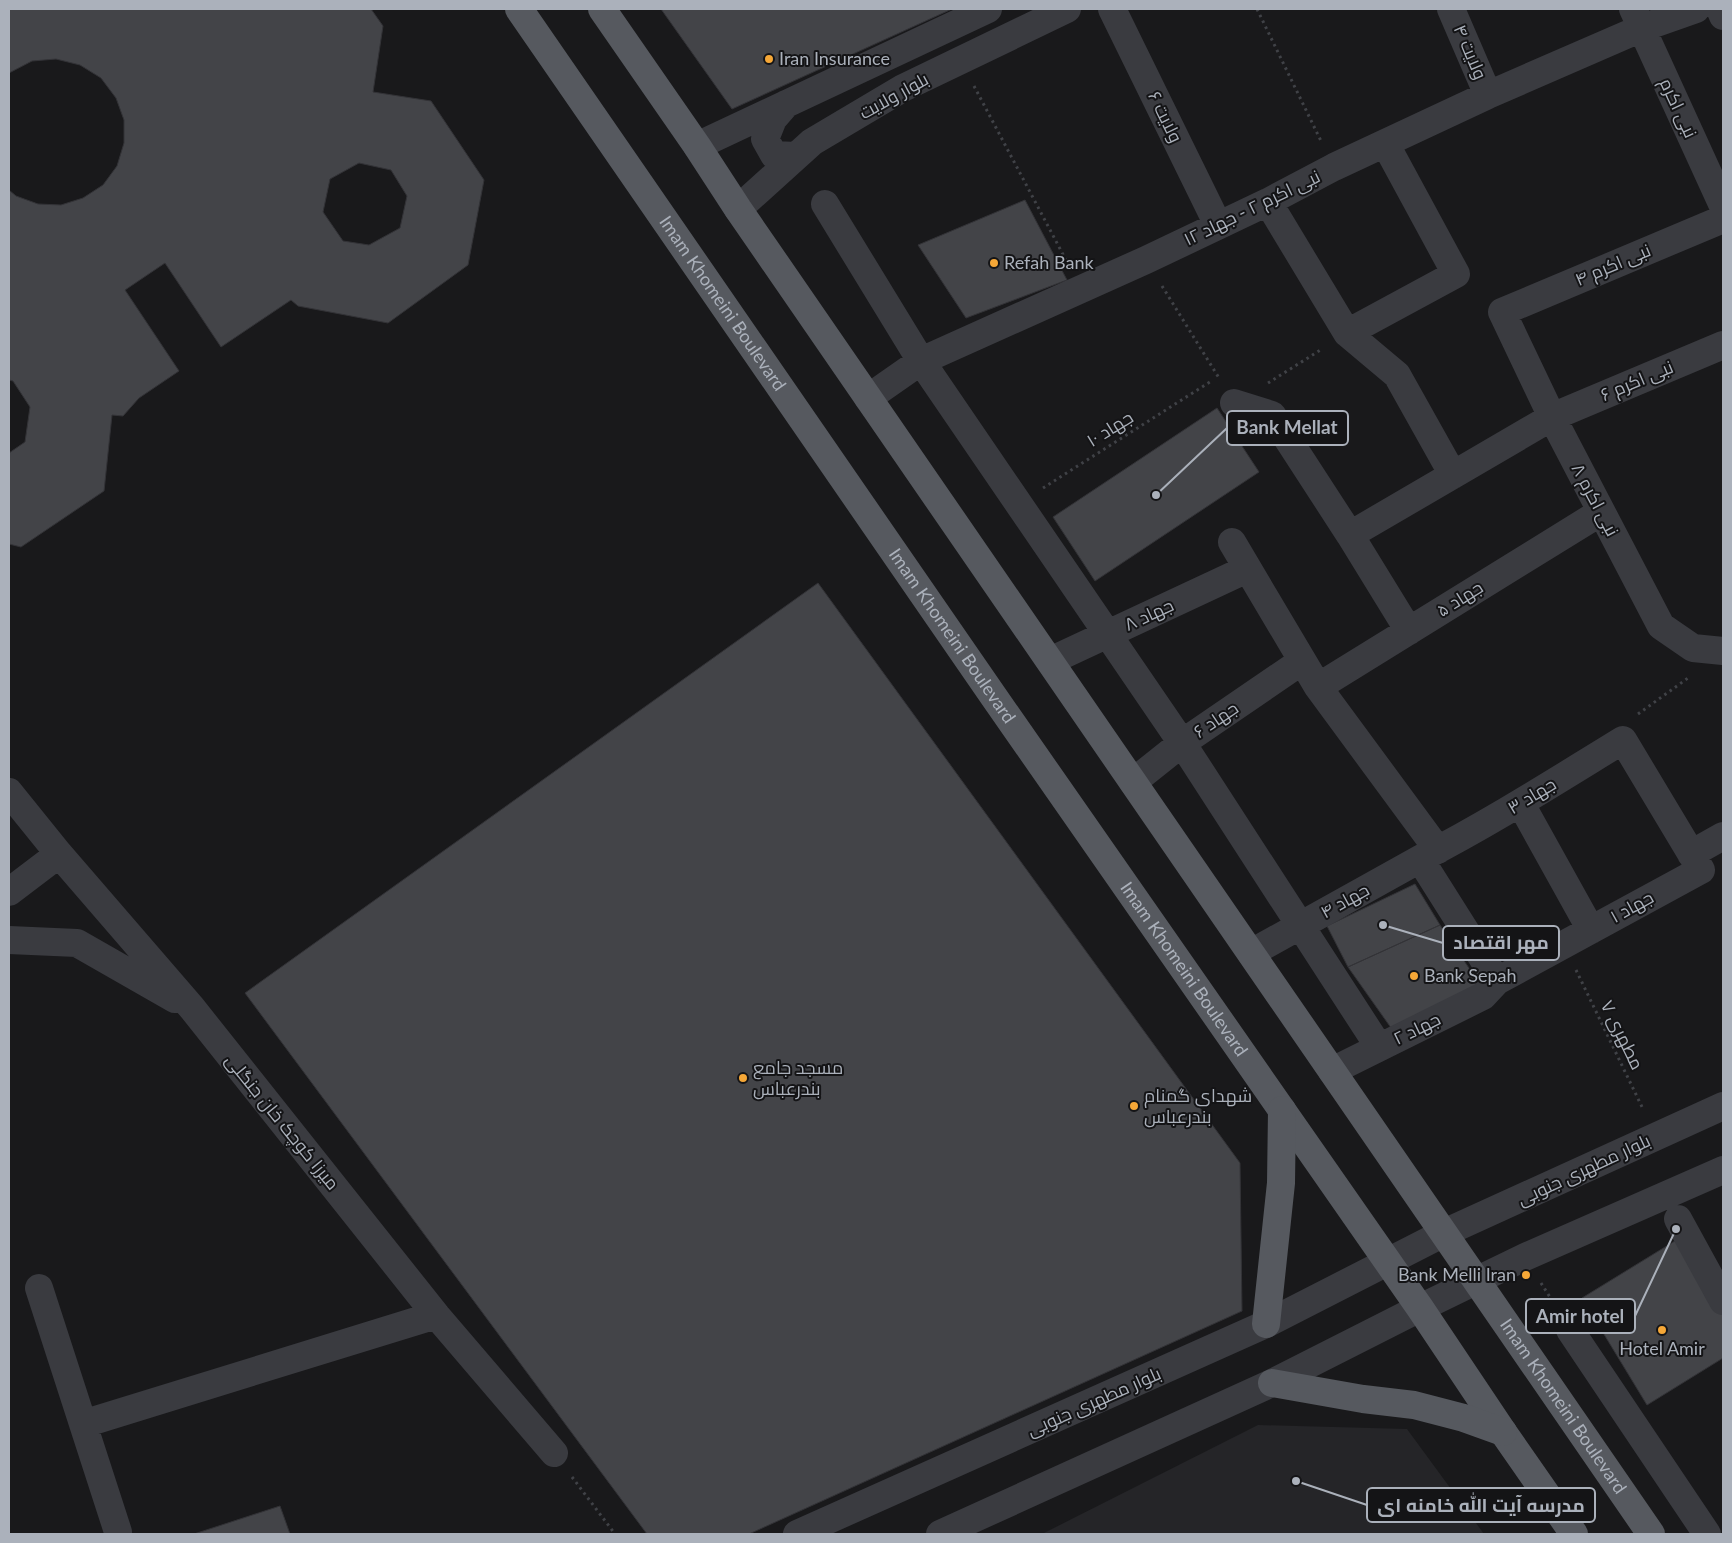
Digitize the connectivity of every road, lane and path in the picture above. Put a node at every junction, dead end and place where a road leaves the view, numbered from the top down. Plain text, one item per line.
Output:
1 (519, 9) edge
2 (602, 9) edge
3 (988, 9) edge
4 (1068, 9) edge
5 (1112, 9) edge
6 (1257, 9) edge
7 (1451, 9) edge
8 (1696, 9) edge
9 (1720, 9) edge
10 (1723, 16) edge
11 (1637, 19) edge
12 (961, 61) junction
13 (1488, 95) junction
14 (787, 103) junction
15 (1386, 143) junction
16 (697, 146) junction
17 (796, 156) junction
18 (1334, 167) junction
19 (1268, 202) junction
20 (825, 204) dead end
21 (1723, 206) edge
22 (738, 209) junction
23 (1723, 219) edge
24 (1218, 225) junction
25 (1146, 260) junction
26 (1081, 289) junction
27 (1502, 312) joint
28 (1347, 333) junction
29 (1723, 345) edge
30 (921, 361) junction
31 (1218, 377) junction
32 (868, 398) junction
33 (1234, 403) junction
34 (1552, 417) junction
35 (1453, 474) junction
36 (1018, 504) junction
37 (1601, 512) junction
38 (1350, 535) junction
39 (1232, 542) dead end
40 (1247, 569) junction
41 (1409, 631) junction
42 (1107, 634) junction
43 (1723, 652) edge
44 (1050, 661) junction
45 (1302, 661) junction
46 (1693, 675) dead end
47 (1318, 687) junction
48 (1623, 740) junction
49 (1182, 743) junction
50 (1133, 782) junction
51 (9, 792) edge
52 (1521, 804) junction
53 (1723, 836) edge
54 (59, 854) junction
55 (1429, 854) junction
56 (1696, 862) junction
57 (9, 892) edge
58 (1301, 925) junction
59 (1591, 930) junction
60 (9, 940) edge
61 (1564, 945) junction
62 (1251, 953) junction
63 (1497, 981) junction
64 (192, 1008) junction
65 (1379, 1047) junction
66 (1332, 1071) junction
67 (1723, 1106) edge
68 (1282, 1110) junction
69 (1656, 1136) junction
70 (1723, 1170) edge
71 (1678, 1219) dead end
72 (1444, 1234) junction
73 (1525, 1257) junction
74 (1387, 1262) junction
75 (1476, 1280) junction
76 (39, 1288) dead end
77 (1723, 1301) edge
78 (1420, 1308) junction
79 (436, 1315) junction
80 (1266, 1324) junction
81 (1570, 1330) joint
82 (1272, 1383) junction
83 (83, 1424) junction
84 (1502, 1432) junction
85 (554, 1453) joint
86 (118, 1532) dead end
87 (615, 1534) edge
88 (797, 1534) edge
89 (940, 1534) edge
90 (1574, 1534) edge
91 (1651, 1534) edge
92 (1707, 1534) edge

1 - 68 main road, Imam Khomeini Boulevard
2 - 16 main road
3 - 14 street, بلوار ولایت
4 - 12 street, بلوار ولایت
5 - 24 street, ولایت ۶
6 - 18 path
7 - 13 street, ولایت ۴
8 - 11 street, نبی اکرم ۲ - جهاد ۱۲
9 - 10 street
11 - 13 street, نبی اکرم ۲ - جهاد ۱۲
11 - 21 street, نبی اکرم
12 - 17 street, بلوار ولایت
12 - 26 path
13 - 15 street, نبی اکرم ۲ - جهاد ۱۲
14 - 16 street, بلوار ولایت
14 - 17 street
15 - 18 street, نبی اکرم ۲ - جهاد ۱۲
15 - 28 street
16 - 22 main road
17 - 22 street, بلوار ولایت
18 - 19 street, نبی اکرم ۲ - جهاد ۱۲
19 - 24 street, نبی اکرم ۲ - جهاد ۱۲
19 - 28 street
20 - 30 street
22 - 32 main road
23 - 27 street, نبی اکرم ۴
24 - 25 street, نبی اکرم ۲ - جهاد ۱۲
25 - 26 street, نبی اکرم ۲ - جهاد ۱۲
25 - 31 path
26 - 30 street, نبی اکرم ۲ - جهاد ۱۲
27 - 34 street, نبی اکرم ۸
28 - 33 path
28 - 35 street
29 - 34 street, نبی اکرم ۶
30 - 32 street, نبی اکرم ۲ - جهاد ۱۲
30 - 36 street
31 - 33 path
31 - 36 path, جهاد ۱۰
32 - 44 main road
33 - 38 street
34 - 35 street, نبی اکرم ۶
34 - 37 street, نبی اکرم ۸
35 - 38 street, نبی اکرم ۶
36 - 42 street
37 - 41 street, جهاد ۵
37 - 43 street, نبی اکرم ۸
38 - 41 street
39 - 40 street
40 - 42 street, جهاد ۸
40 - 45 street
41 - 47 street, جهاد ۵
42 - 44 street, جهاد ۸
42 - 49 street
44 - 50 main road
45 - 47 street
45 - 49 street, جهاد ۶
46 - 48 path
47 - 55 street
48 - 52 street, جهاد ۳
48 - 56 street
49 - 50 street, جهاد ۶
49 - 58 street
50 - 62 main road
51 - 54 street, میرزا کوچک خان جنگلی
52 - 55 street, جهاد ۳
52 - 59 street
53 - 56 street, جهاد ۱
54 - 57 street
54 - 64 street, میرزا کوچک خان جنگلی
55 - 58 street, جهاد ۴
55 - 63 street
56 - 59 street, جهاد ۱
58 - 62 street, جهاد ۴
58 - 65 street
59 - 61 street, جهاد ۱
60 - 64 street
61 - 63 street, جهاد ۱
61 - 69 path, مطهری ۷
62 - 66 main road
63 - 65 street, جهاد ۲
64 - 79 street, میرزا کوچک خان جنگلی
65 - 66 street, جهاد ۲
66 - 72 main road
67 - 69 street, بلوار مطهری جنوبی
68 - 74 main road, Imam Khomeini Boulevard
68 - 80 main road
69 - 72 street, بلوار مطهری جنوبی
70 - 73 street
71 - 77 street
72 - 74 street, بلوار مطهری جنوبی
72 - 75 main road, Imam Khomeini Boulevard
73 - 75 street
73 - 81 path
74 - 78 main road, Imam Khomeini Boulevard
74 - 80 street, بلوار مطهری جنوبی
75 - 78 street
75 - 91 main road, Imam Khomeini Boulevard
76 - 83 street
78 - 82 street
78 - 84 main road
79 - 83 street
79 - 85 street, میرزا کوچک خان جنگلی
80 - 88 street, بلوار مطهری جنوبی
81 - 92 street
82 - 84 main road
82 - 89 street
83 - 86 street
84 - 90 main road
85 - 87 path

